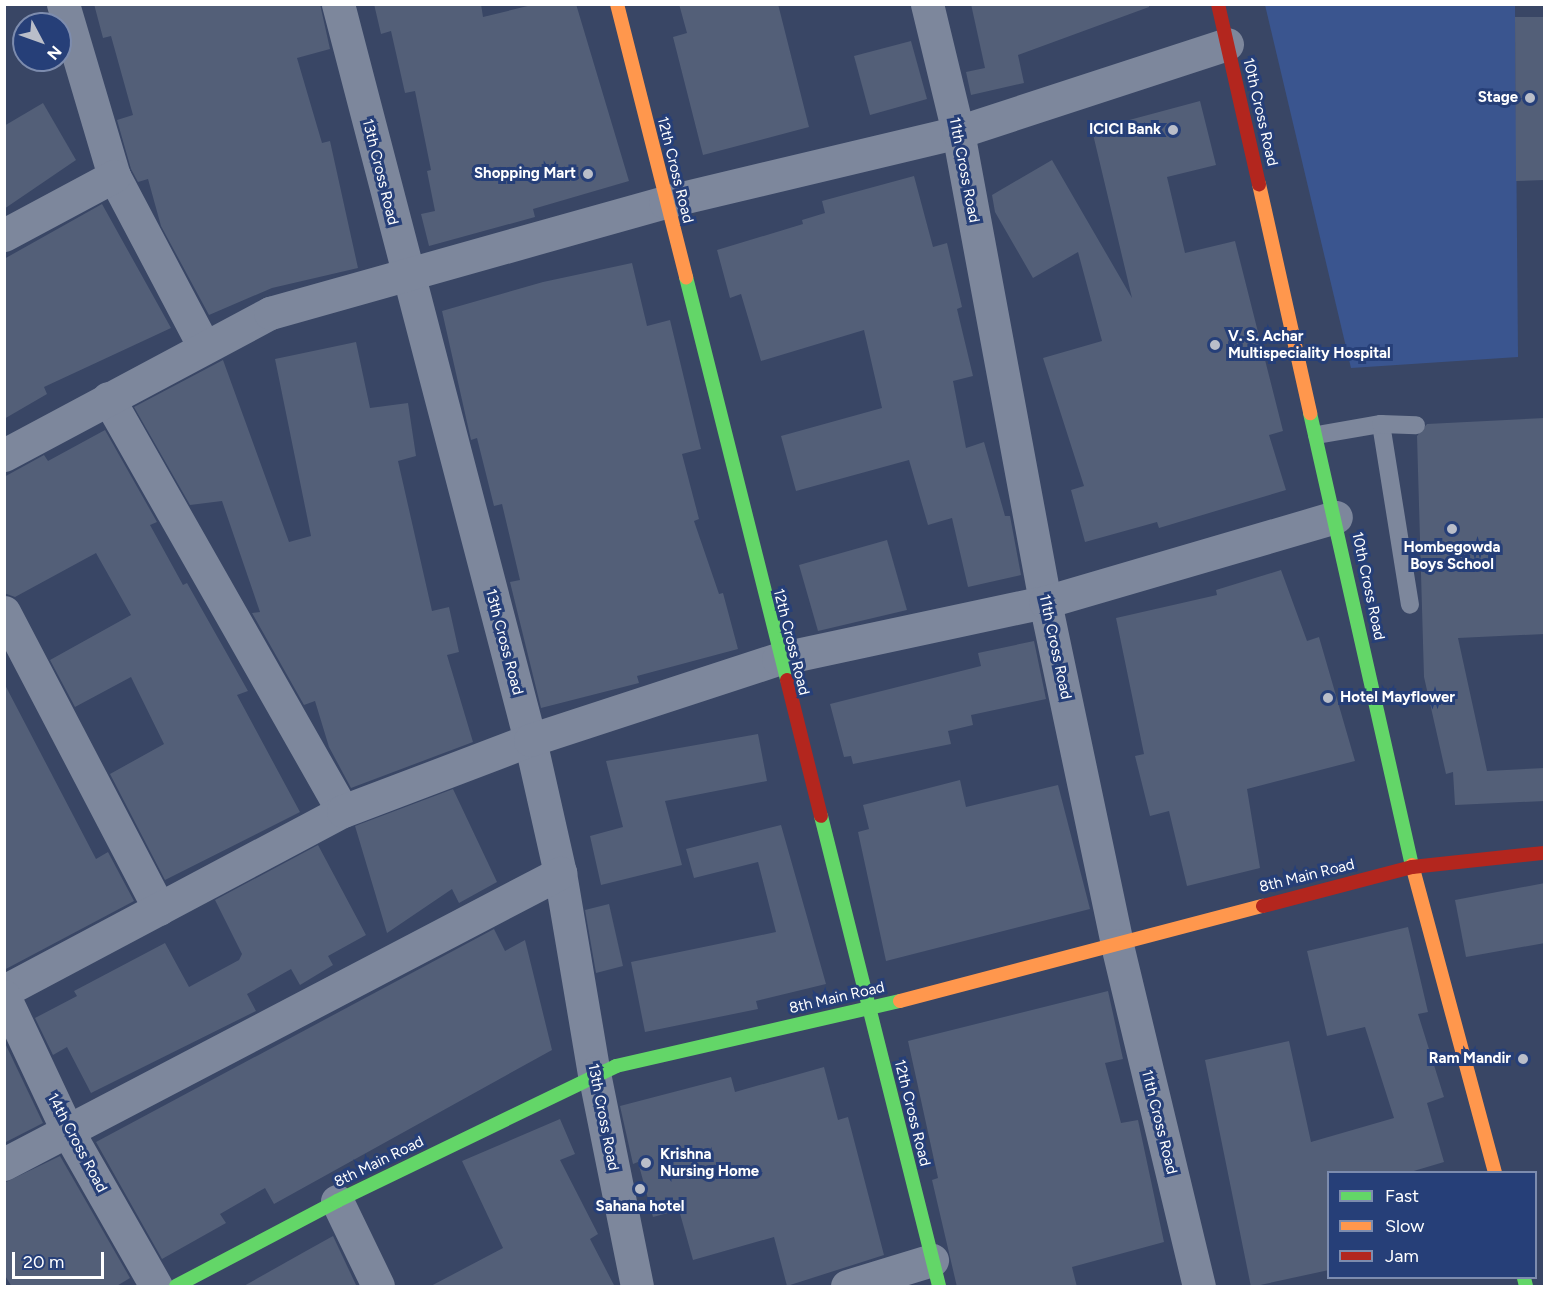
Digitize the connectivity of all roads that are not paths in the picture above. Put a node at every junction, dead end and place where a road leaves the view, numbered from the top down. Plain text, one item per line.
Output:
1 (63, 4) edge
2 (338, 4) edge
3 (617, 4) edge
4 (927, 4) edge
5 (1218, 4) edge
6 (1227, 44) junction
7 (958, 132) junction
8 (114, 176) junction
9 (665, 202) junction
10 (4, 235) edge
11 (406, 273) junction
12 (203, 345) junction
13 (108, 398) junction
14 (1382, 424) junction
15 (1416, 425) dead end
16 (1317, 435) junction
17 (4, 455) edge
18 (1336, 518) junction
19 (1045, 602) junction
20 (1410, 605) dead end
21 (4, 612) edge
22 (778, 659) junction
23 (530, 740) junction
24 (343, 811) junction
25 (1545, 852) edge
26 (1412, 867) junction
27 (560, 873) junction
28 (159, 909) junction
29 (1117, 945) junction
30 (4, 991) edge
31 (4, 996) edge
32 (868, 1009) junction
33 (594, 1073) junction
34 (67, 1130) junction
35 (4, 1164) edge
36 (1494, 1171) edge
37 (337, 1201) junction
38 (936, 1273) edge
39 (156, 1287) edge
40 (176, 1287) edge
41 (378, 1287) edge
42 (637, 1287) edge
43 (848, 1287) edge
44 (1199, 1287) edge

1 - 8 street
2 - 11 street, 13th Cross Road
3 - 9 main road, 12th Cross Road
4 - 7 street, 11th Cross Road
5 - 6 main road, 10th Cross Road
6 - 7 street
6 - 16 main road, 10th Cross Road
7 - 9 street
7 - 19 street, 11th Cross Road
8 - 10 street
8 - 12 street
9 - 11 street
9 - 22 main road, 12th Cross Road
11 - 12 street
11 - 23 street, 13th Cross Road
12 - 13 street
13 - 17 street
13 - 24 street
14 - 15 lane
14 - 16 lane
14 - 20 lane
16 - 18 main road, 10th Cross Road
18 - 19 street
18 - 26 main road, 10th Cross Road
19 - 22 street
19 - 29 street, 11th Cross Road
21 - 28 street
22 - 23 street
22 - 32 main road, 12th Cross Road
23 - 24 street
23 - 27 street, 13th Cross Road
24 - 28 street
25 - 26 main road, 8th Main Road
26 - 29 main road, 8th Main Road
26 - 36 main road, 10th Cross Road
27 - 33 street, 13th Cross Road
27 - 34 street
28 - 30 street
29 - 32 main road, 8th Main Road
29 - 44 street, 11th Cross Road
31 - 34 street, 14th Cross Road
32 - 33 main road, 8th Main Road
32 - 38 main road, 12th Cross Road
33 - 37 main road, 8th Main Road
33 - 42 street, 13th Cross Road
34 - 35 street
34 - 39 street, 14th Cross Road
37 - 40 main road, 8th Main Road
37 - 41 street
38 - 43 street

